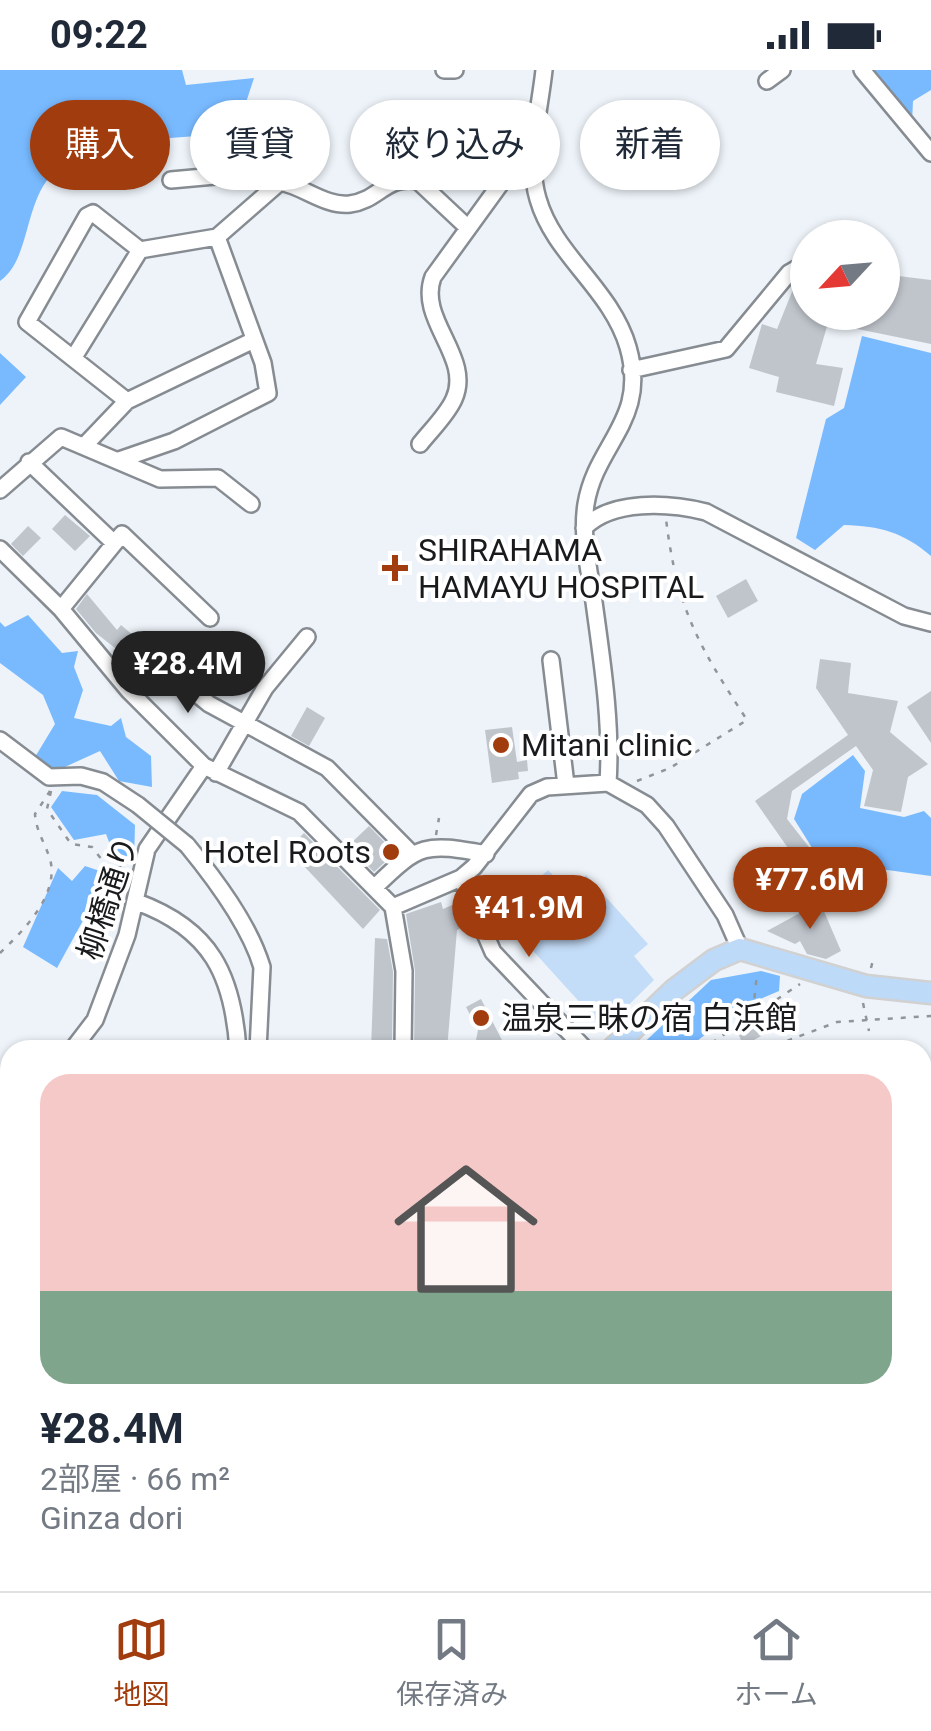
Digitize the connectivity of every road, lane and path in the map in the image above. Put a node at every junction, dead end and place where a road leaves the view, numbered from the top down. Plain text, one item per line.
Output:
1 (444, 70) edge
2 (455, 70) edge
3 (544, 70) edge
4 (782, 70) edge
5 (862, 70) edge
6 (768, 81) dead end
7 (541, 100) edge
8 (931, 153) edge
9 (190, 178) edge
10 (171, 180) dead end
11 (266, 190) edge
12 (305, 190) edge
13 (495, 190) edge
14 (537, 190) edge
15 (467, 228) junction
16 (216, 237) junction
17 (140, 250) junction
18 (790, 272) edge
19 (254, 340) junction
20 (74, 357) junction
21 (631, 370) junction
22 (126, 401) junction
23 (420, 444) dead end
24 (84, 445) junction
25 (119, 460) junction
26 (29, 462) junction
27 (592, 480) junction
28 (0, 490) edge
29 (251, 504) dead end
30 (664, 507) junction
31 (608, 510) junction
32 (584, 528) junction
33 (114, 542) junction
34 (0, 549) edge
35 (61, 609) junction
36 (210, 618) dead end
37 (931, 624) edge
38 (307, 637) dead end
39 (551, 660) dead end
40 (161, 665) dead end
41 (244, 722) junction
42 (0, 740) edge
43 (210, 770) junction
44 (608, 784) junction
45 (566, 785) junction
46 (626, 792) junction
47 (410, 852) junction
48 (486, 854) junction
49 (142, 865) junction
50 (461, 878) junction
51 (375, 886) junction
52 (537, 899) dead end
53 (137, 902) junction
54 (393, 907) junction
55 (515, 914) dead end
56 (740, 949) junction
57 (0, 954) edge
58 (874, 956) dead end
59 (758, 967) dead end
60 (870, 974) dead end
61 (805, 980) dead end
62 (931, 992) edge
63 (864, 996) dead end
64 (753, 1014) junction
65 (931, 1016) edge
66 (870, 1019) junction
67 (870, 1031) dead end
68 (83, 1040) edge
69 (236, 1040) edge
70 (258, 1040) edge
71 (403, 1040) edge
72 (577, 1040) edge
73 (622, 1040) edge
74 (715, 1040) edge
75 (786, 1040) edge

1 - 2 street
3 - 7 street
4 - 6 street
5 - 8 street
9 - 10 street
11 - 16 street
12 - 15 street
13 - 15 street
14 - 21 street
15 - 23 street
16 - 17 street
16 - 19 street
17 - 20 street
17 - 20 street
18 - 21 street
19 - 22 street
19 - 25 street
20 - 22 street
21 - 27 street
22 - 24 street
24 - 25 street
24 - 26 street
25 - 29 street
26 - 28 street
26 - 33 street
27 - 31 street
27 - 32 street
30 - 31 street
30 - 37 street
30 - 46 path
31 - 32 street
32 - 44 street
33 - 35 street
33 - 36 street
34 - 35 street
35 - 43 street
38 - 41 street, 柳橋通り
39 - 45 street
40 - 41 street
41 - 43 street, 柳橋通り
41 - 47 street
42 - 70 street, bridge
43 - 49 street, 柳橋通り
43 - 51 street
44 - 45 street
44 - 46 street
45 - 48 street
46 - 56 street
47 - 48 street
47 - 51 street
48 - 50 street
49 - 53 street, 柳橋通り
49 - 57 path
50 - 54 street
50 - 72 street
51 - 54 street
52 - 55 path
53 - 68 street, 柳橋通り
53 - 69 street
54 - 71 street
56 - 62 main road
56 - 73 main road
58 - 60 path
59 - 64 path
61 - 64 path
63 - 66 path
64 - 74 path
65 - 66 path
66 - 67 path
66 - 75 path

